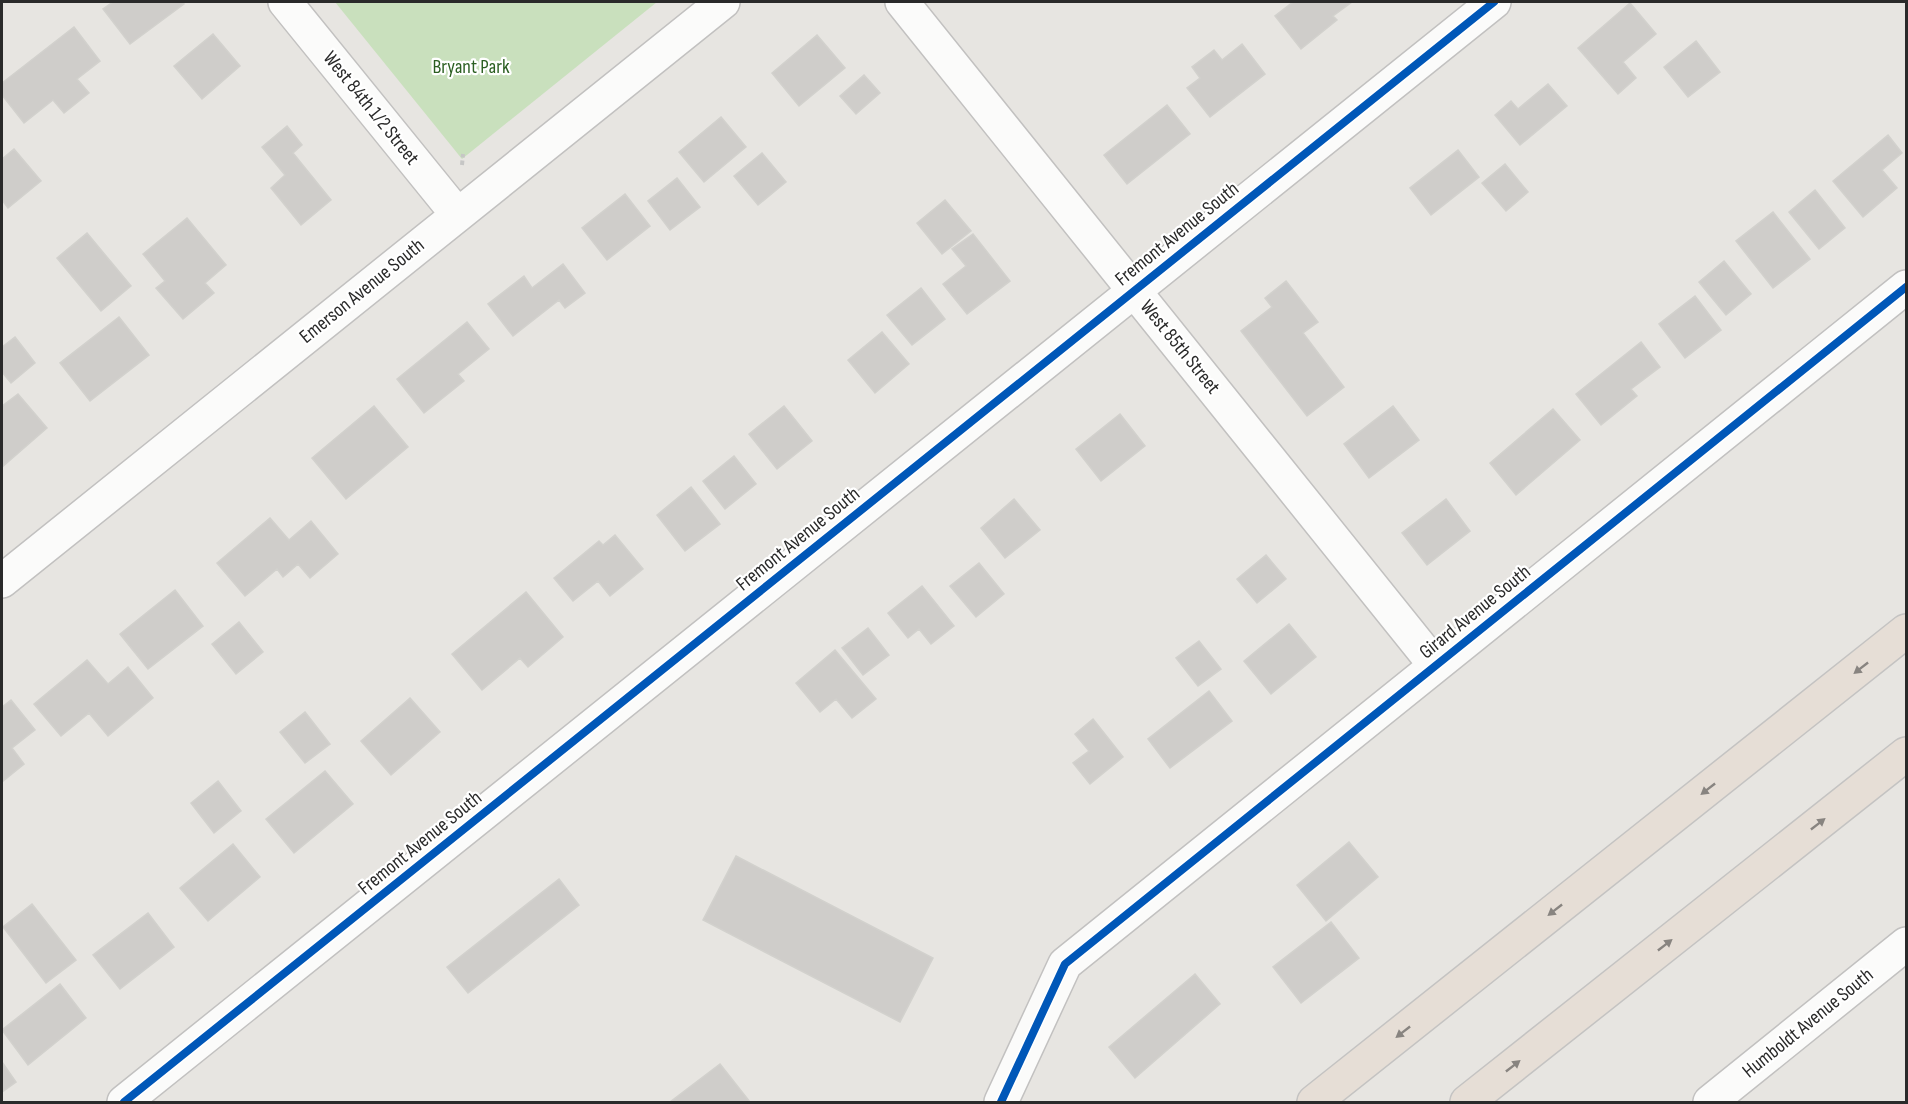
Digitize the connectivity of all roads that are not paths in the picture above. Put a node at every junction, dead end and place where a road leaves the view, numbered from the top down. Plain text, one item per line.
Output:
1 (285, 2) edge
2 (723, 2) edge
3 (902, 2) edge
4 (1494, 2) edge
5 (457, 214) junction
6 (1906, 287) edge
7 (1134, 290) junction
8 (2, 581) edge
9 (1906, 631) edge
10 (1435, 665) junction
11 (1906, 754) edge
12 (1906, 944) edge
13 (124, 1102) edge
14 (1001, 1102) edge
15 (1314, 1102) edge
16 (1467, 1102) edge
17 (1710, 1102) edge

1 - 5 street, West 84th 1/2 Street
2 - 5 street, Emerson Avenue South
3 - 7 street, West 85th Street
4 - 7 street, Fremont Avenue South
5 - 8 street, Emerson Avenue South
6 - 10 street, Girard Avenue South
7 - 10 street, West 85th Street
7 - 13 street, Fremont Avenue South
9 -> 15 highway
10 - 14 street, Girard Avenue South
16 -> 11 highway
12 - 17 street, Humboldt Avenue South

